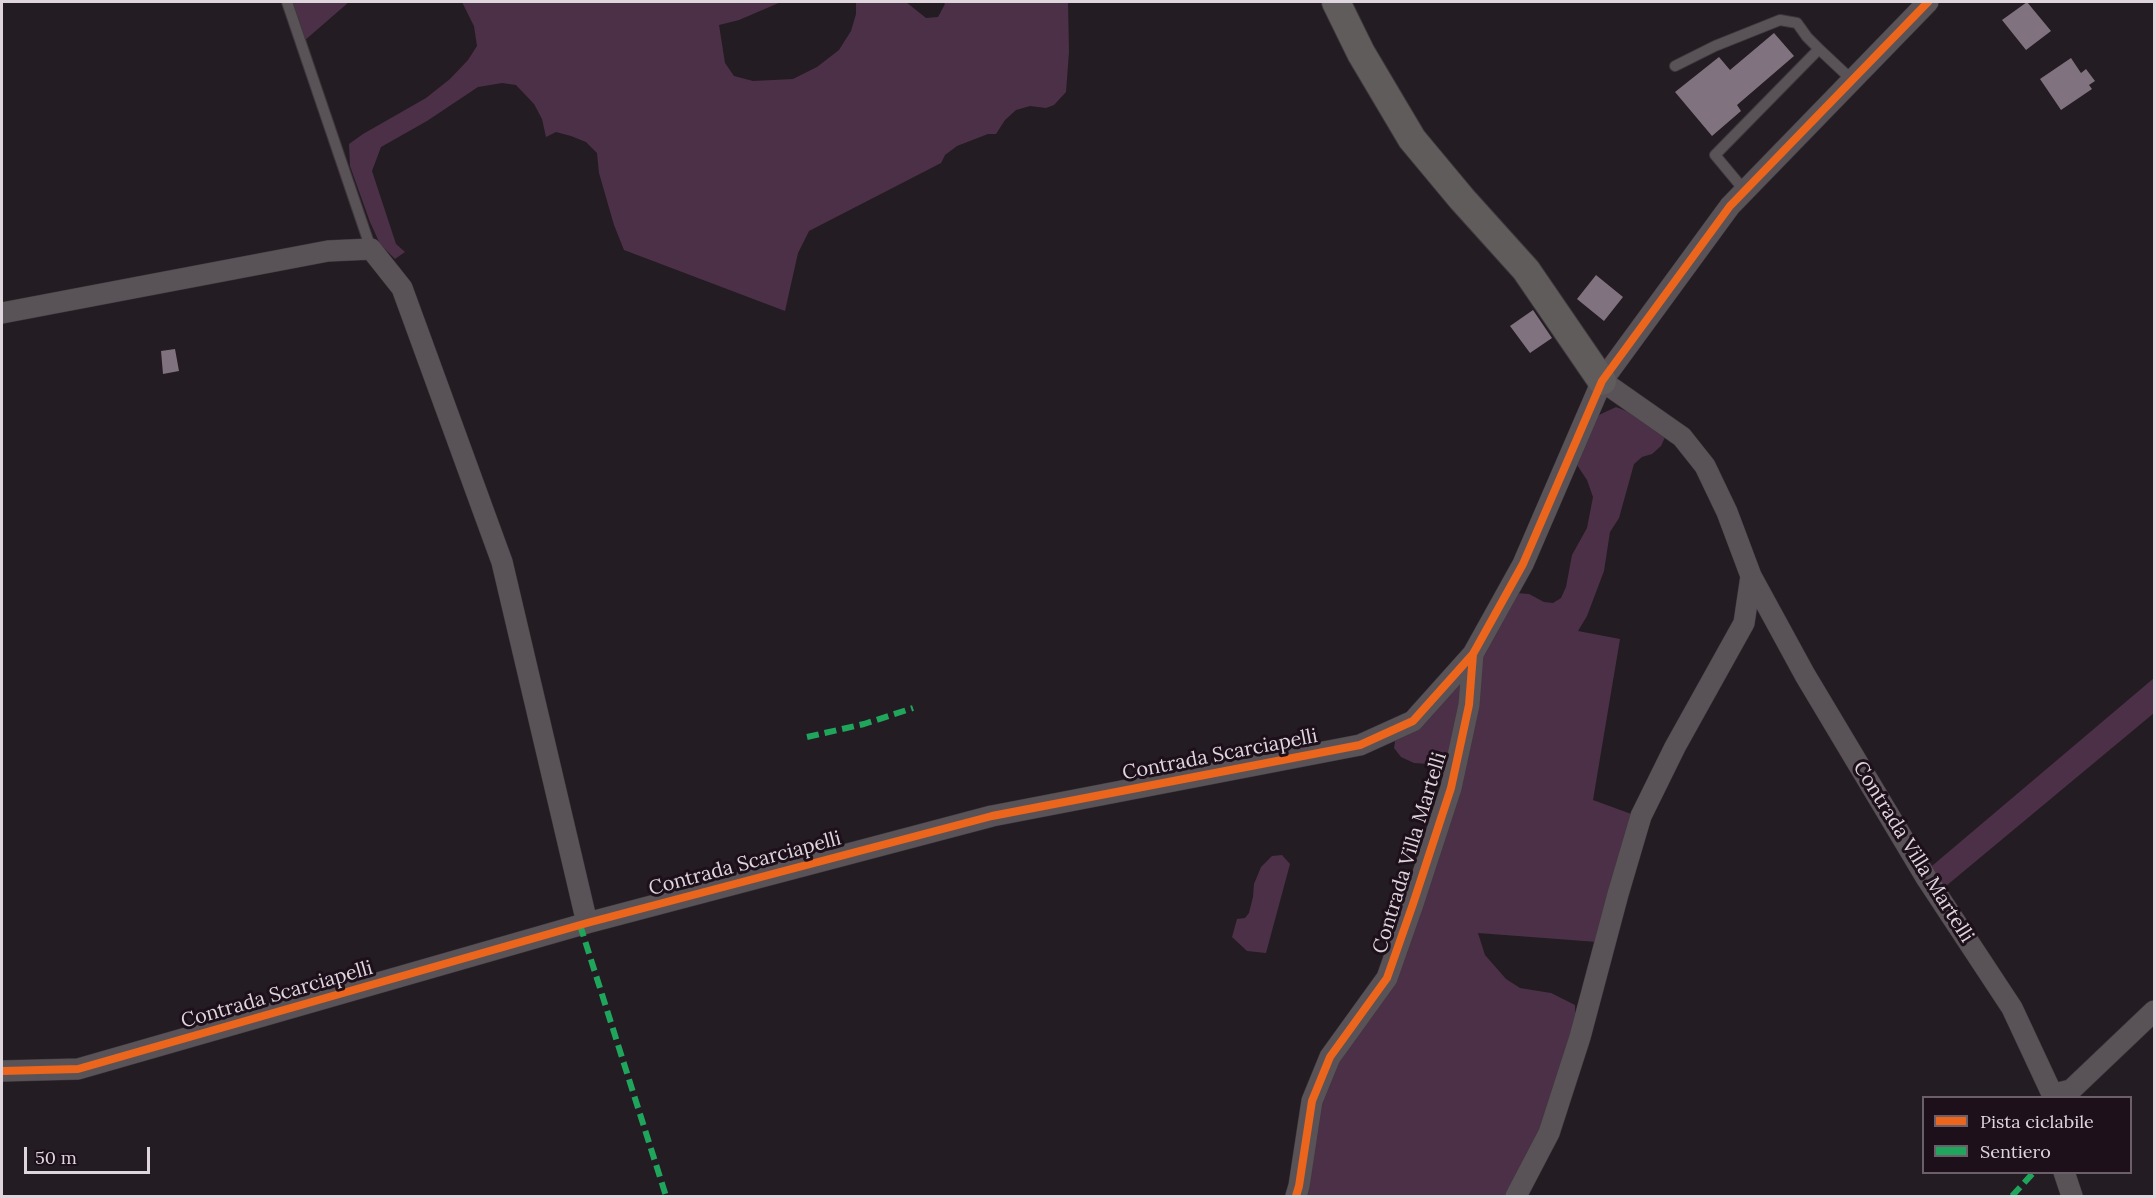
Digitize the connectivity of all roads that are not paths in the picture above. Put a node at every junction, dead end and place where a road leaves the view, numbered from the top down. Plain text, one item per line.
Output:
1 (287, 2) edge
2 (1336, 2) edge
3 (1928, 2) edge
4 (1819, 49) junction
5 (1676, 66) dead end
6 (1852, 80) junction
7 (1745, 191) junction
8 (371, 249) junction
9 (2, 313) edge
10 (1602, 381) junction
11 (1751, 576) junction
12 (1473, 654) junction
13 (587, 923) junction
14 (2154, 1011) edge
15 (2, 1071) edge
16 (2054, 1096) edge
17 (2064, 1174) edge
18 (1296, 1197) edge
19 (1516, 1197) edge
20 (2072, 1197) edge

1 - 8 lane
2 - 10 street
3 - 6 street
4 - 5 lane
4 - 6 lane
4 - 7 lane
6 - 7 street
7 - 10 street
8 - 9 street
8 - 13 street
10 - 11 street, Contrada Villa Martelli
10 - 12 street, Contrada Villa Martelli
11 - 16 street, Contrada Villa Martelli
11 - 19 street, Contrada Villa Martelli
12 - 13 street, Contrada Scarciapelli
12 - 18 street, Contrada Villa Martelli
13 - 15 street, Contrada Scarciapelli
14 - 16 street
17 - 20 street

